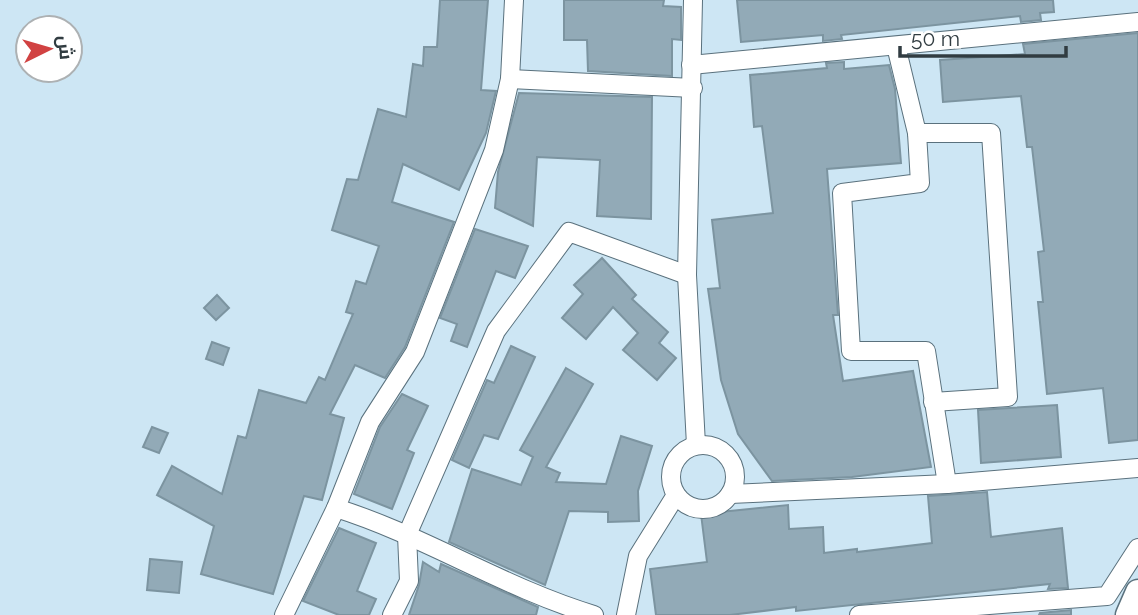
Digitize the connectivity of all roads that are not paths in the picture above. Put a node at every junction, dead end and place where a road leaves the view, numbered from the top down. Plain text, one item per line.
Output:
1 (513, 0) edge
2 (693, 0) edge
3 (1138, 22) edge
4 (896, 46) junction
5 (691, 65) junction
6 (510, 79) junction
7 (693, 88) junction
8 (917, 133) junction
9 (687, 275) junction
10 (933, 402) junction
11 (696, 445) junction
12 (1138, 468) edge
13 (947, 484) junction
14 (730, 494) junction
15 (676, 495) junction
16 (336, 508) junction
17 (407, 535) junction
18 (1138, 548) edge
19 (1138, 592) edge
20 (1025, 609) edge
21 (284, 615) edge
22 (392, 615) edge
23 (594, 615) edge
24 (626, 615) edge
25 (859, 615) edge
26 (1128, 615) edge

1 - 6 street
2 - 5 street
3 - 4 street
4 - 5 street
4 - 8 street
5 - 7 street
6 - 7 street
6 - 16 street
7 - 9 street
8 - 10 street
8 - 10 street
9 - 11 street
9 - 17 street
10 - 13 street
11 - 14 street
11 - 15 street
12 - 13 street
13 - 14 street
14 - 15 street
15 - 24 street
16 - 17 street
16 - 21 street
17 - 22 street
17 - 23 street
18 - 20 street
19 - 26 main road
20 - 25 street

